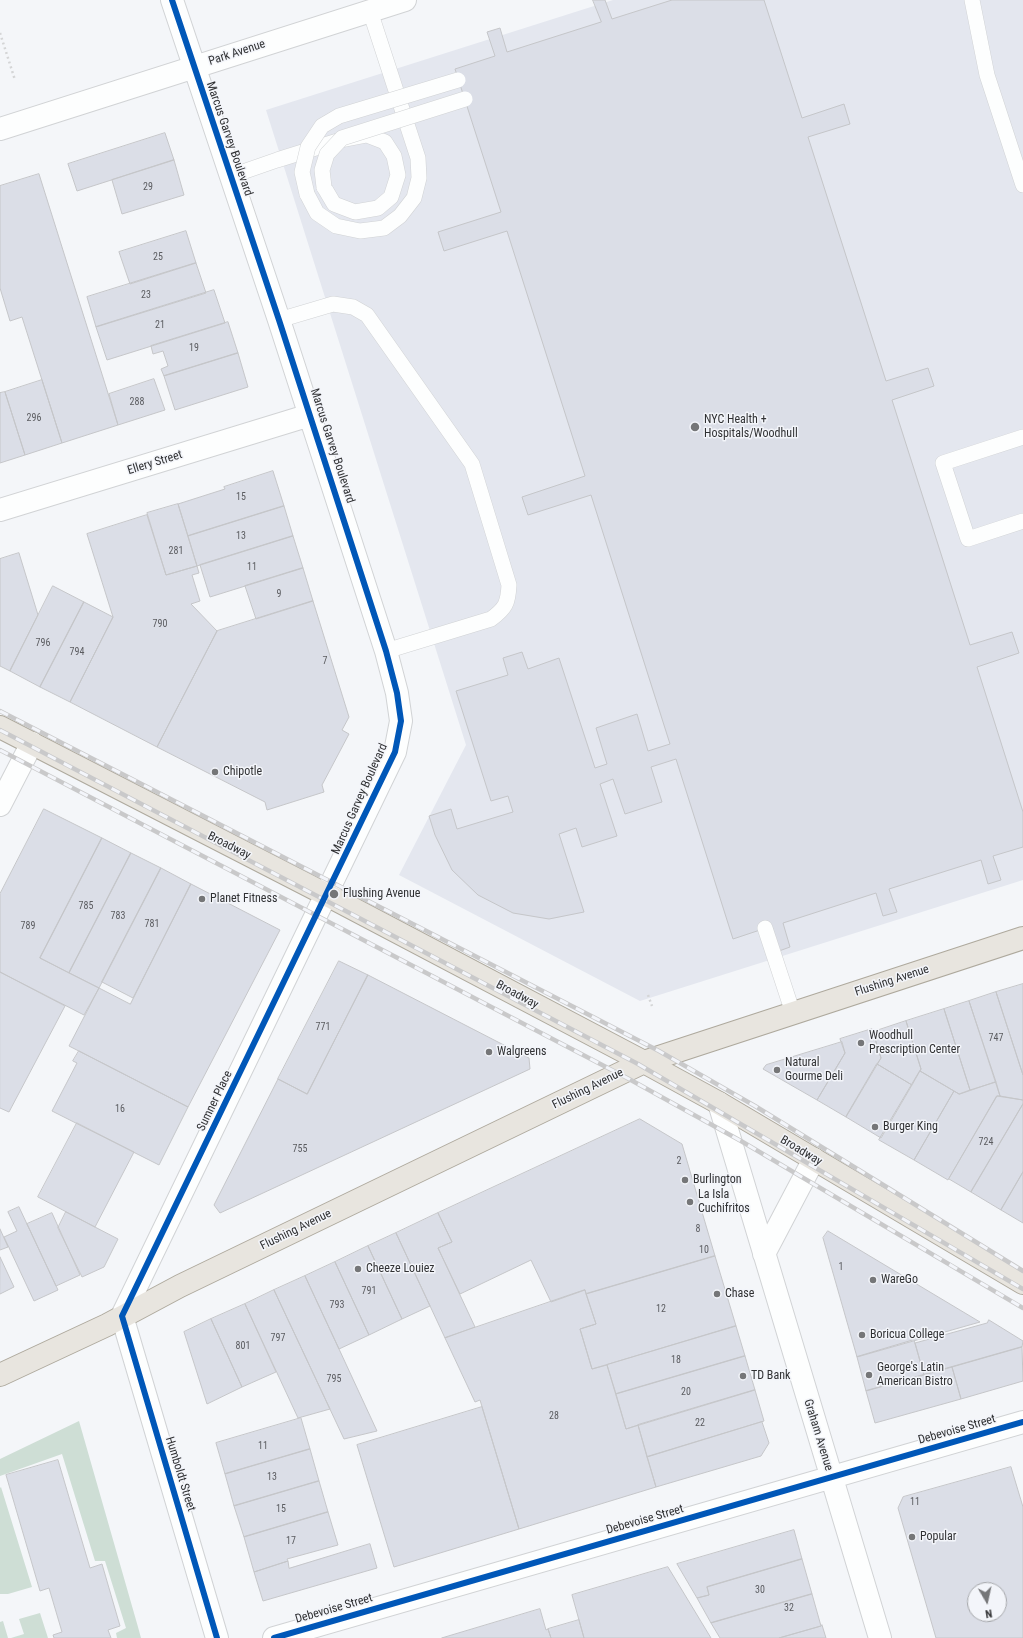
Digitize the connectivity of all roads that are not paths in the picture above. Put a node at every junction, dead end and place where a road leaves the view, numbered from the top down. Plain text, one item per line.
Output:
1 (172, 0) edge
2 (405, 0) edge
3 (972, 0) edge
4 (370, 11) junction
5 (194, 67) junction
6 (458, 80) dead end
7 (465, 99) dead end
8 (0, 129) edge
9 (231, 176) junction
10 (1023, 185) edge
11 (279, 320) junction
12 (310, 415) junction
13 (1023, 437) edge
14 (0, 510) edge
15 (1023, 521) edge
16 (386, 651) junction
17 (0, 728) edge
18 (32, 743) junction
19 (0, 805) edge
20 (327, 895) junction
21 (765, 928) dead end
22 (1023, 938) edge
23 (793, 1013) junction
24 (644, 1062) junction
25 (719, 1103) junction
26 (814, 1159) junction
27 (764, 1254) junction
28 (1023, 1283) edge
29 (122, 1316) junction
30 (0, 1375) edge
31 (1023, 1422) edge
32 (831, 1479) junction
33 (217, 1638) edge
34 (274, 1638) edge
35 (880, 1638) edge

1 - 5 street, Marcus Garvey Boulevard
2 - 4 street, Park Avenue
3 - 10 lane
4 - 5 street, Park Avenue
4 - 6 lane, bridge
5 - 8 street, Park Avenue
5 - 9 street, Marcus Garvey Boulevard
7 - 9 lane, bridge
9 - 11 street, Marcus Garvey Boulevard
11 - 12 street, Marcus Garvey Boulevard
11 - 16 lane
12 - 14 street, Ellery Street
12 - 16 street, Marcus Garvey Boulevard
13 - 15 lane
16 - 20 street, Marcus Garvey Boulevard
17 - 18 main road, Broadway
18 - 19 street
18 - 20 main road, Broadway
20 - 24 main road, Broadway
20 - 29 street, Sumner Place
21 - 23 lane
22 - 23 main road, Flushing Avenue
23 - 24 main road, Flushing Avenue
24 - 25 main road, Broadway
24 - 29 main road, Flushing Avenue
25 - 26 main road, Broadway
25 - 27 street, Graham Avenue
26 - 27 street
26 - 28 main road, Broadway
27 - 32 street, Graham Avenue
29 - 30 main road, Flushing Avenue
29 - 33 street, Humboldt Street
31 - 32 street, Debevoise Street
32 - 34 street, Debevoise Street
32 - 35 street, Graham Avenue

